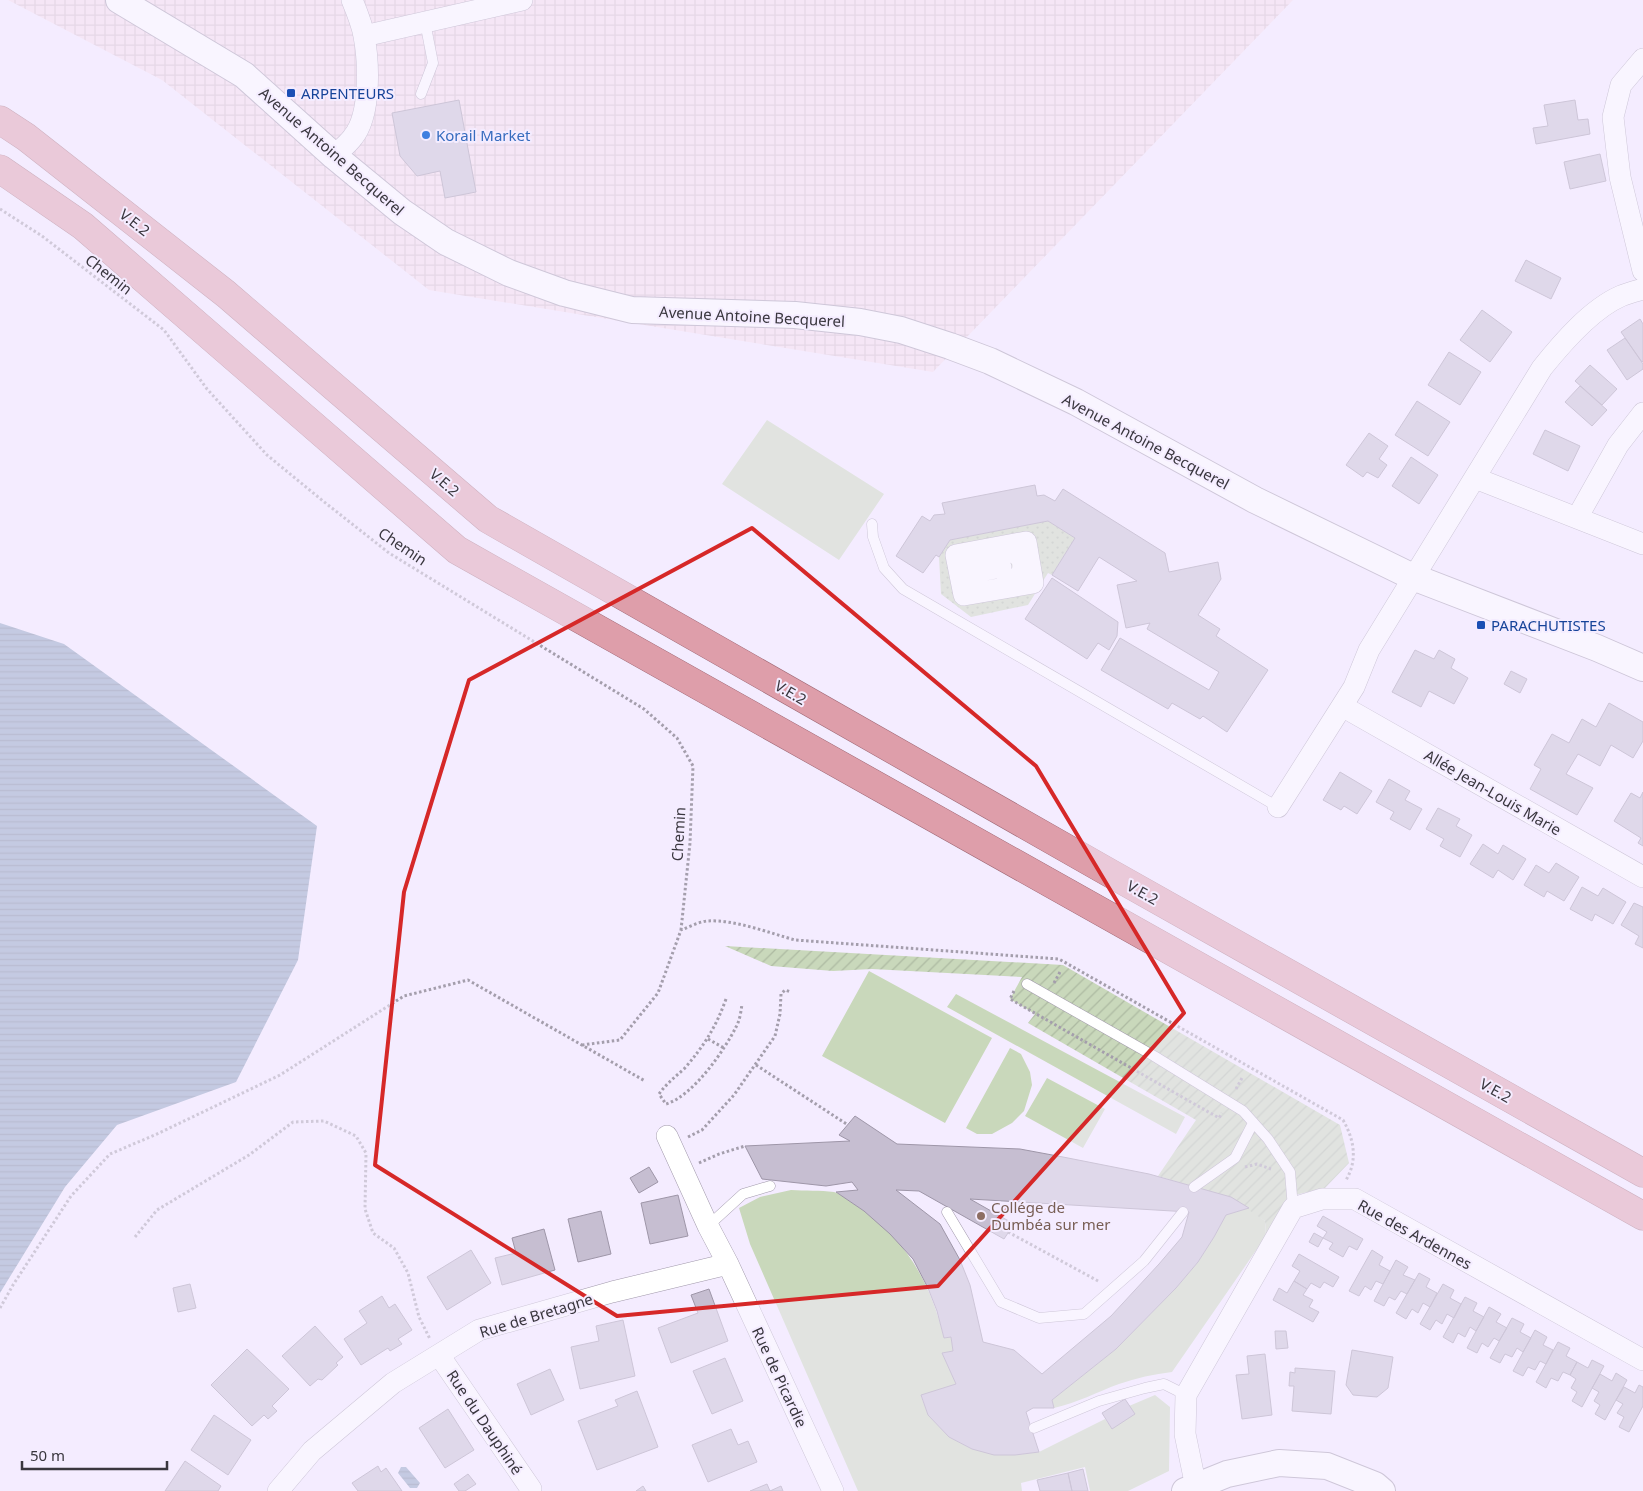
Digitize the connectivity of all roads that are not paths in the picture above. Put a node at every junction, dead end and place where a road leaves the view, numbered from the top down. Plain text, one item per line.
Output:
1 (119, 0) edge
2 (352, 0) edge
3 (522, 0) edge
4 (459, 7) edge
5 (425, 22) junction
6 (364, 36) junction
7 (1643, 59) edge
8 (421, 94) dead end
9 (0, 120) edge
10 (334, 156) junction
11 (0, 169) edge
12 (1643, 271) edge
13 (1643, 289) edge
14 (1643, 413) edge
15 (1475, 478) junction
16 (1577, 518) junction
17 (872, 524) dead end
18 (1643, 544) edge
19 (1012, 566) joint
20 (1413, 577) junction
21 (1643, 668) edge
22 (1342, 706) junction
23 (1278, 808) joint
24 (1643, 877) edge
25 (1023, 984) road end
26 (1254, 1123) junction
27 (675, 1139) road end
28 (1643, 1173) edge
29 (770, 1186) dead end
30 (1194, 1187) dead end
31 (1293, 1208) junction
32 (947, 1212) dead end
33 (1184, 1212) dead end
34 (1643, 1216) edge
35 (708, 1226) junction
36 (728, 1264) junction
37 (439, 1355) junction
38 (1643, 1360) edge
39 (1186, 1395) junction
40 (1034, 1428) dead end
41 (531, 1489) dead end
42 (1190, 1489) edge
43 (278, 1491) edge
44 (833, 1491) edge
45 (1382, 1491) edge

1 - 10 street, Avenue Antoine Becquerel
2 - 6 street
3 - 4 street
4 - 5 street
5 - 6 street
5 - 8 lane
6 - 10 street
7 - 12 street
9 - 28 highway, V.E.2
10 - 20 street, Avenue Antoine Becquerel
11 - 34 highway
13 - 15 street
14 - 16 street
15 - 16 street
15 - 20 street
16 - 18 street
17 - 23 lane
19 - 19 street
20 - 21 street, Avenue Antoine Becquerel
20 - 22 street
22 - 23 street
22 - 24 street, Allée Jean-Louis Marie
25 - 26 lane
26 - 30 lane
26 - 31 lane
27 - 35 street, Rue de Picardie
29 - 35 lane
31 - 38 street, Rue des Ardennes
31 - 39 street
32 - 33 lane
35 - 36 street, Rue de Picardie
36 - 37 street, Rue de Bretagne
36 - 44 street, Rue de Picardie
37 - 41 street, Rue du Dauphiné
37 - 43 street, Rue de Bretagne
39 - 40 lane
39 - 42 street
42 - 45 street

